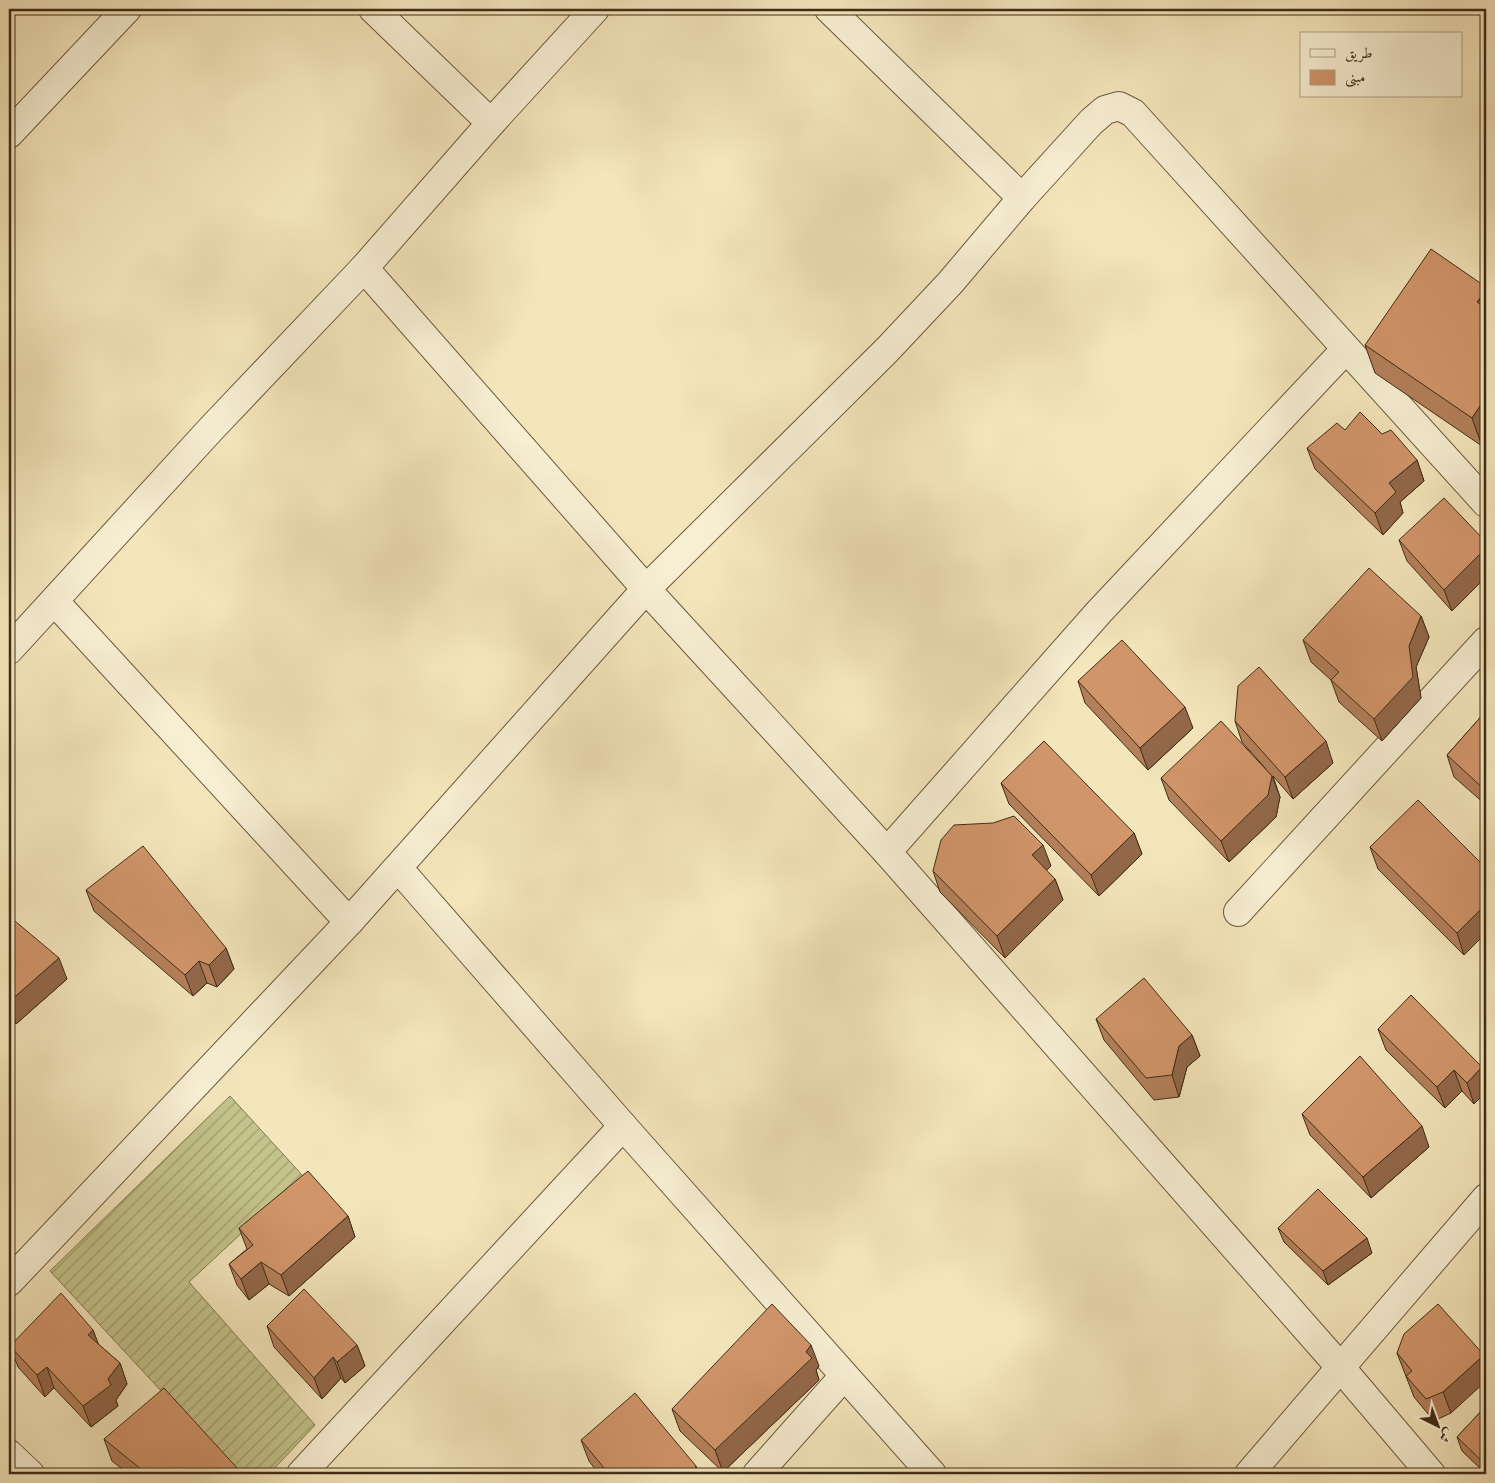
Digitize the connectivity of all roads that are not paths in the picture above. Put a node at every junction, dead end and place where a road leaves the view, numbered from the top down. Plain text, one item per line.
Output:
1 (127, 9) edge
2 (373, 9) edge
3 (595, 9) edge
4 (829, 9) edge
5 (491, 123) junction
6 (9, 134) edge
7 (1022, 198) junction
8 (364, 268) junction
9 (1346, 349) junction
10 (1486, 503) edge
11 (646, 589) junction
12 (54, 602) junction
13 (1486, 641) edge
14 (9, 650) edge
15 (887, 852) junction
16 (398, 868) junction
17 (1238, 912) dead end
18 (349, 922) junction
19 (623, 1126) junction
20 (1486, 1198) edge
21 (9, 1282) edge
22 (1341, 1368) junction
23 (844, 1376) junction
24 (9, 1454) edge
25 (30, 1474) edge
26 (301, 1474) edge
27 (757, 1474) edge
28 (932, 1474) edge
29 (1249, 1474) edge
30 (1431, 1474) edge

1 - 6 street
2 - 5 street
3 - 5 street
4 - 7 street
5 - 8 street
7 - 9 street
7 - 11 street
8 - 11 street
8 - 12 street
9 - 10 street
9 - 15 street
11 - 15 street
11 - 16 street
12 - 14 street
12 - 18 street
13 - 17 street
15 - 22 street
16 - 18 street
16 - 19 street
18 - 21 street
19 - 23 street
19 - 26 street
20 - 22 street
22 - 29 street
22 - 30 street
23 - 27 street
23 - 28 street
24 - 25 street

